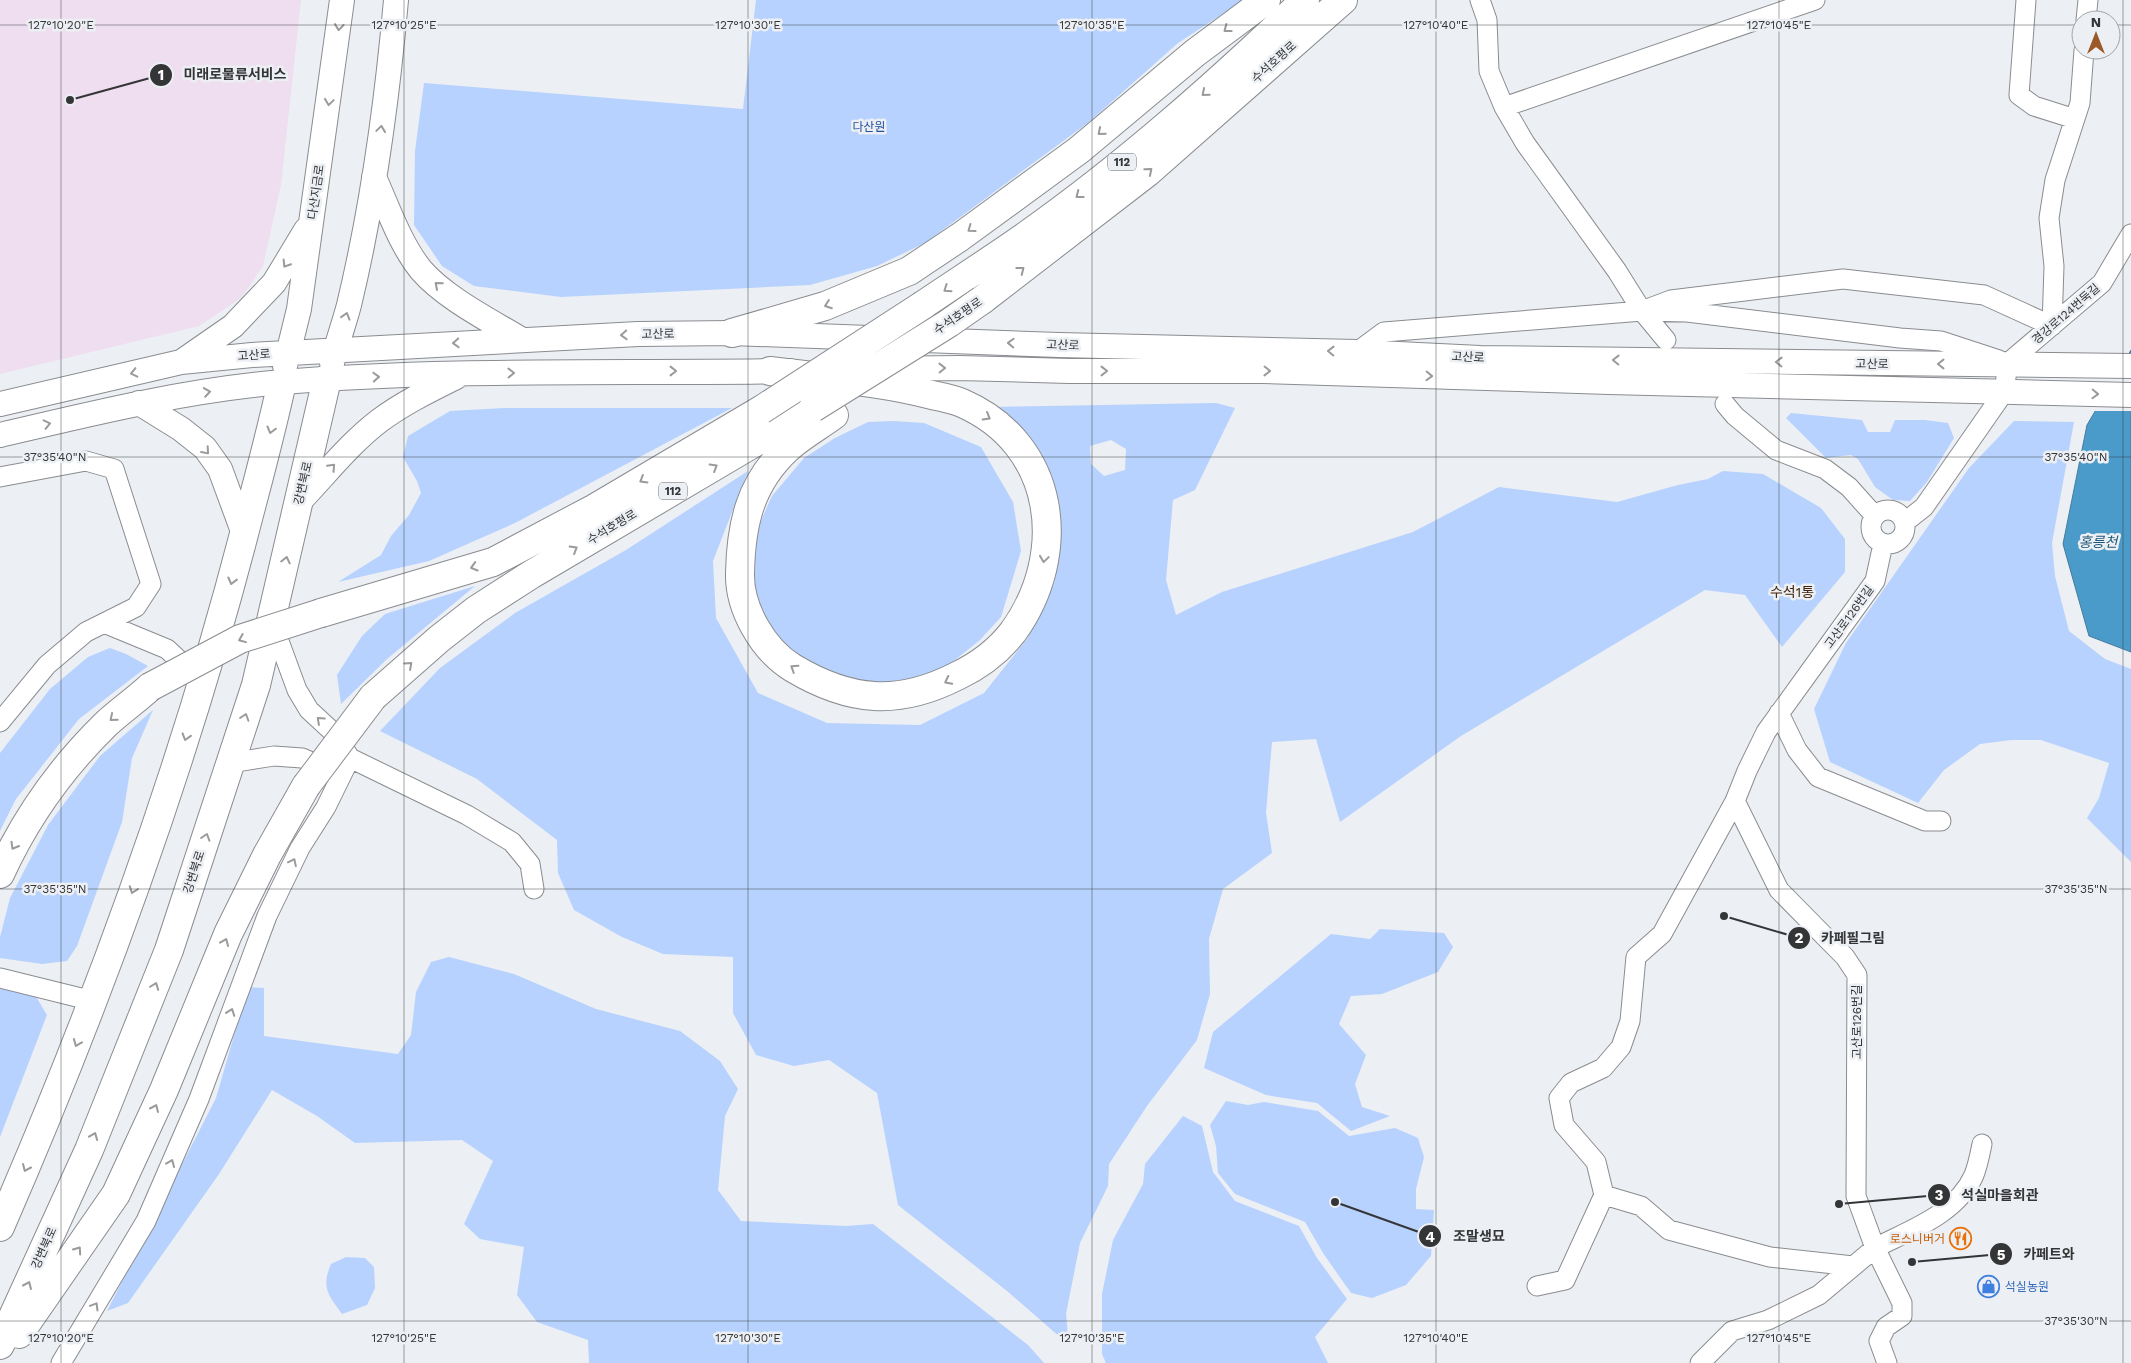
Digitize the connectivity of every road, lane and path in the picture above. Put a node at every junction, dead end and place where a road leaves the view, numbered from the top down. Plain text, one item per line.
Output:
1 (342, 0) edge
2 (396, 0) edge
3 (1266, 0) edge
4 (1305, 0) edge
5 (1480, 0) edge
6 (1816, 0) edge
7 (2026, 0) edge
8 (1336, 6) edge
9 (2083, 60) edge
10 (1504, 107) junction
11 (2075, 119) junction
12 (374, 177) junction
13 (311, 222) junction
14 (2131, 234) edge
15 (1642, 311) junction
16 (2052, 326) junction
17 (732, 333) junction
18 (522, 340) junction
19 (1666, 340) dead end
20 (335, 350) junction
21 (1357, 352) junction
22 (288, 353) junction
23 (181, 362) junction
24 (2008, 363) junction
25 (2131, 366) edge
26 (770, 371) junction
27 (462, 374) junction
28 (327, 379) junction
29 (282, 382) junction
30 (2004, 392) junction
31 (2131, 395) edge
32 (138, 402) junction
33 (0, 404) edge
34 (1724, 404) dead end
35 (823, 412) junction
36 (0, 435) edge
37 (0, 477) edge
38 (299, 502) junction
39 (1875, 516) junction
40 (1905, 522) junction
41 (244, 534) junction
42 (1883, 544) junction
43 (272, 622) junction
44 (104, 623) junction
45 (204, 682) junction
46 (1779, 713) junction
47 (0, 722) edge
48 (230, 763) junction
49 (346, 766) junction
50 (1735, 801) junction
51 (1941, 821) dead end
52 (0, 874) edge
53 (534, 889) dead end
54 (0, 978) edge
55 (94, 1001) junction
56 (1982, 1144) dead end
57 (1604, 1195) junction
58 (0, 1227) edge
59 (1875, 1248) junction
60 (1853, 1266) junction
61 (1537, 1286) dead end
62 (0, 1345) edge
63 (0, 1362) edge
64 (61, 1363) edge
65 (1700, 1363) edge
66 (1887, 1363) edge

1 -> 13 street, 다산지금로
12 -> 2 street
3 -> 17 highway
4 -> 52 highway, 수석호평로 / 112, bridge
5 - 10 street
6 - 10 street
7 - 11 street
35 -> 8 highway, 수석호평로 / 112, bridge
9 - 11 street
10 - 15 street
11 - 16 street
18 -> 12 street
20 -> 12 street
13 - 22 street, 다산지금로
13 -> 23 street
14 - 16 street, 경강로124번둑길
15 - 16 street
15 - 19 street
15 - 21 street
15 - 24 street
16 - 24 street, 경강로124번둑길
17 -> 18 street, 고산로
21 -> 17 street, 고산로
18 -> 20 street, 고산로
20 - 22 street, 고산로
20 - 28 street
24 -> 21 street, 고산로
22 - 23 street, 고산로
22 - 29 street, 다산지금로
23 -> 33 street, 고산로
24 - 25 street, 고산로
24 - 30 street
27 -> 26 street, 고산로
26 -> 30 street, 고산로
26 -> 35 highway
28 -> 27 street, 고산로
38 -> 27 street
28 - 29 street, 고산로
28 - 38 highway, 강변북로
32 -> 29 street, 고산로
29 -> 41 highway
30 -> 31 street, 고산로
30 - 40 street
36 -> 32 street, 고산로
32 -> 41 street
34 - 39 street
63 -> 35 highway, 수석호평로 / 112, bridge
37 - 44 street
43 -> 38 highway, 강변북로
39 - 40 street
39 - 42 street
40 - 42 street
41 -> 45 highway
42 - 46 street, 고산로126번길
48 -> 43 highway, 강변북로
49 -> 43 street
44 - 45 street
44 - 47 street
45 -> 55 highway
46 - 50 street, 고산로126번길
46 - 51 street
48 - 49 street
62 -> 48 highway, 강변북로
49 - 53 street
64 -> 49 street
50 - 57 street
50 - 59 street, 고산로126번길
54 - 55 street
55 -> 58 highway
56 - 59 street
57 - 60 street
57 - 61 street
59 - 60 street
59 - 66 street, 고산로126번길
60 - 65 street

